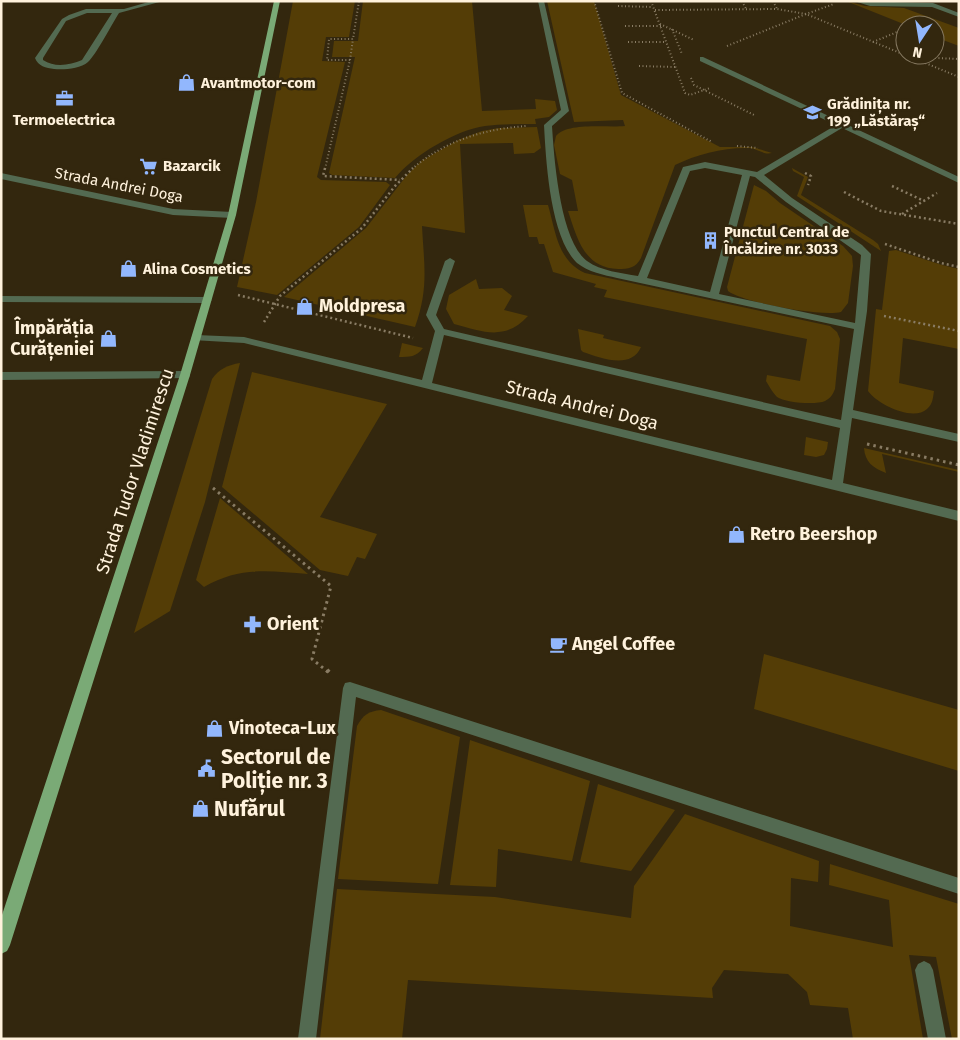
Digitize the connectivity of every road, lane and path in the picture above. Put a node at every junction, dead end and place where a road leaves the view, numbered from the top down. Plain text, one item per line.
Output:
1 (160, 1) edge
2 (277, 1) edge
3 (359, 1) edge
4 (541, 1) edge
5 (742, 1) edge
6 (773, 1) edge
7 (856, 1) edge
8 (931, 3) edge
9 (834, 4) dead end
10 (618, 6) dead end
11 (653, 7) dead end
12 (777, 9) junction
13 (655, 10) dead end
14 (746, 10) junction
15 (116, 12) junction
16 (806, 14) junction
17 (959, 15) edge
18 (625, 26) dead end
19 (895, 33) edge
20 (353, 39) junction
21 (628, 42) dead end
22 (666, 42) dead end
23 (698, 42) dead end
24 (874, 42) junction
25 (725, 47) dead end
26 (895, 51) edge
27 (945, 58) edge
28 (703, 59) dead end
29 (959, 59) edge
30 (350, 60) junction
31 (930, 65) edge
32 (639, 66) dead end
33 (676, 67) dead end
34 (958, 76) edge
35 (703, 90) dead end
36 (754, 115) dead end
37 (548, 125) junction
38 (841, 125) junction
39 (747, 173) junction
40 (758, 175) junction
41 (1, 176) edge
42 (400, 180) junction
43 (959, 180) edge
44 (892, 186) dead end
45 (844, 192) dead end
46 (938, 193) dead end
47 (924, 201) junction
48 (232, 214) junction
49 (901, 214) junction
50 (959, 224) edge
51 (450, 261) dead end
52 (641, 280) junction
53 (238, 295) dead end
54 (714, 296) junction
55 (1, 299) edge
56 (207, 300) junction
57 (274, 305) junction
58 (862, 312) junction
59 (263, 325) dead end
60 (860, 327) junction
61 (440, 331) junction
62 (959, 331) edge
63 (196, 338) junction
64 (186, 375) junction
65 (1, 376) edge
66 (426, 385) junction
67 (848, 413) junction
68 (846, 425) junction
69 (959, 438) edge
70 (837, 486) junction
71 (213, 488) dead end
72 (959, 516) edge
73 (350, 688) junction
74 (959, 886) edge
75 (1, 945) edge
76 (924, 970) dead end
77 (307, 1039) edge
78 (938, 1039) edge

1 - 15 street
2 - 48 main road, Strada Tudor Vladimirescu
3 - 20 path
4 - 37 street
5 - 14 path
6 - 12 path
7 - 8 street
8 - 17 street
9 - 16 path
10 - 11 path
12 - 14 path
12 - 16 path
13 - 14 path
15 - 15 street
16 - 24 path
16 - 25 path
18 - 23 path
19 - 24 path
20 - 30 path
20 - 30 path
21 - 22 path
24 - 26 path
27 - 29 path
28 - 38 street
30 - 42 path
31 - 34 path
32 - 33 path
35 - 36 path
37 - 42 path
37 - 52 street
38 - 40 street
38 - 43 street
39 - 40 street
39 - 52 street
39 - 54 street
40 - 58 street
41 - 48 street, Strada Andrei Doga
42 - 57 path
44 - 47 path
45 - 49 path
46 - 47 path
47 - 49 path
48 - 56 main road, Strada Tudor Vladimirescu
49 - 50 path
51 - 61 street
52 - 54 street
53 - 57 path
54 - 60 street
55 - 56 street
56 - 63 main road, Strada Tudor Vladimirescu
57 - 59 path
58 - 60 street
58 - 62 path
60 - 67 street
61 - 66 street
61 - 68 street
63 - 64 main road, Strada Tudor Vladimirescu
63 - 66 street, Strada Andrei Doga
64 - 65 street
64 - 75 main road, Strada Tudor Vladimirescu
66 - 70 street, Strada Andrei Doga
67 - 68 street
67 - 69 street
68 - 70 street
70 - 72 street, Strada Andrei Doga
71 - 73 path
73 - 74 street
73 - 77 street
76 - 78 street

